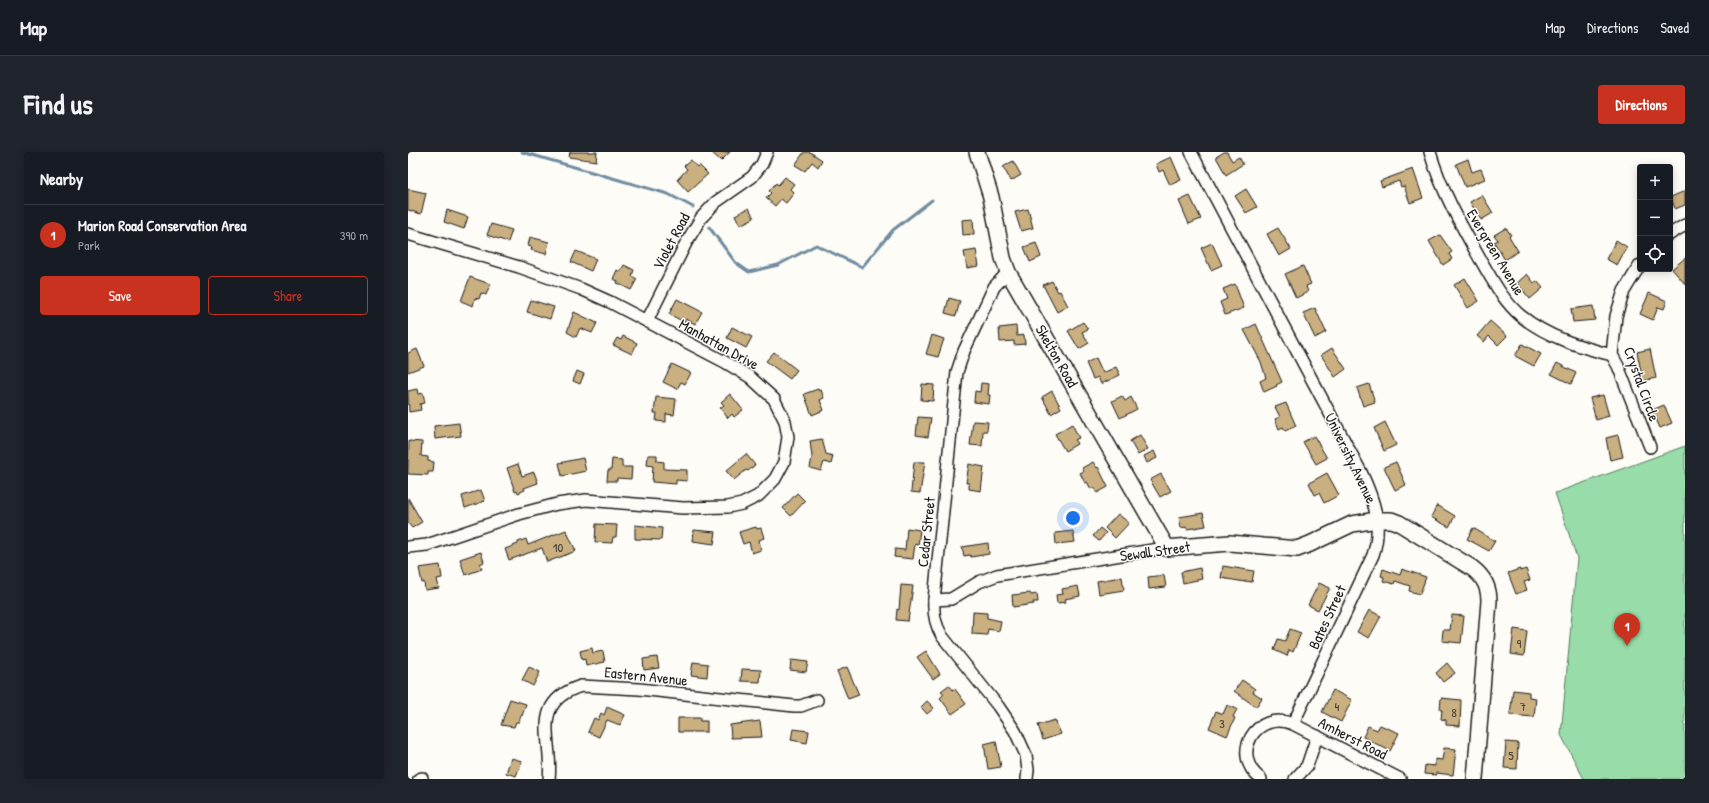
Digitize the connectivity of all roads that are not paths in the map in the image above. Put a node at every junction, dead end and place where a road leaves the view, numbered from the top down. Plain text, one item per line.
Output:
1 (768, 152) edge
2 (977, 152) edge
3 (1190, 152) edge
4 (1430, 152) edge
5 (1685, 225) edge
6 (1673, 232) edge
7 (408, 234) edge
8 (1637, 270) edge
9 (1008, 272) junction
10 (647, 321) junction
11 (1612, 355) junction
12 (1650, 447) dead end
13 (1378, 520) junction
14 (408, 547) edge
15 (1166, 548) junction
16 (934, 600) junction
17 (817, 700) dead end
18 (1293, 724) junction
19 (1318, 736) junction
20 (550, 779) edge
21 (1026, 779) edge
22 (1261, 779) edge
23 (1296, 779) edge
24 (1400, 779) edge
25 (1475, 779) edge

1 - 10 street, Violet Road
2 - 9 street, Skelton Road
3 - 13 street, University Avenue
4 - 11 street, Evergreen Avenue
5 - 6 street
7 - 10 street, Manhattan Drive
8 - 11 street, Crystal Circle
9 - 15 street, Skelton Road
9 - 16 street, Cedar Street
10 - 14 street, Manhattan Drive
11 - 12 street, Crystal Circle
13 - 15 street, Sewall Street
13 - 18 street, Bates Street
13 - 25 street, University Avenue
15 - 16 street, Sewall Street
16 - 21 street, Cedar Street
17 - 20 street, Eastern Avenue
18 - 19 street, Amherst Road
18 - 22 street, Amherst Road
19 - 23 street
19 - 24 street, Amherst Road

